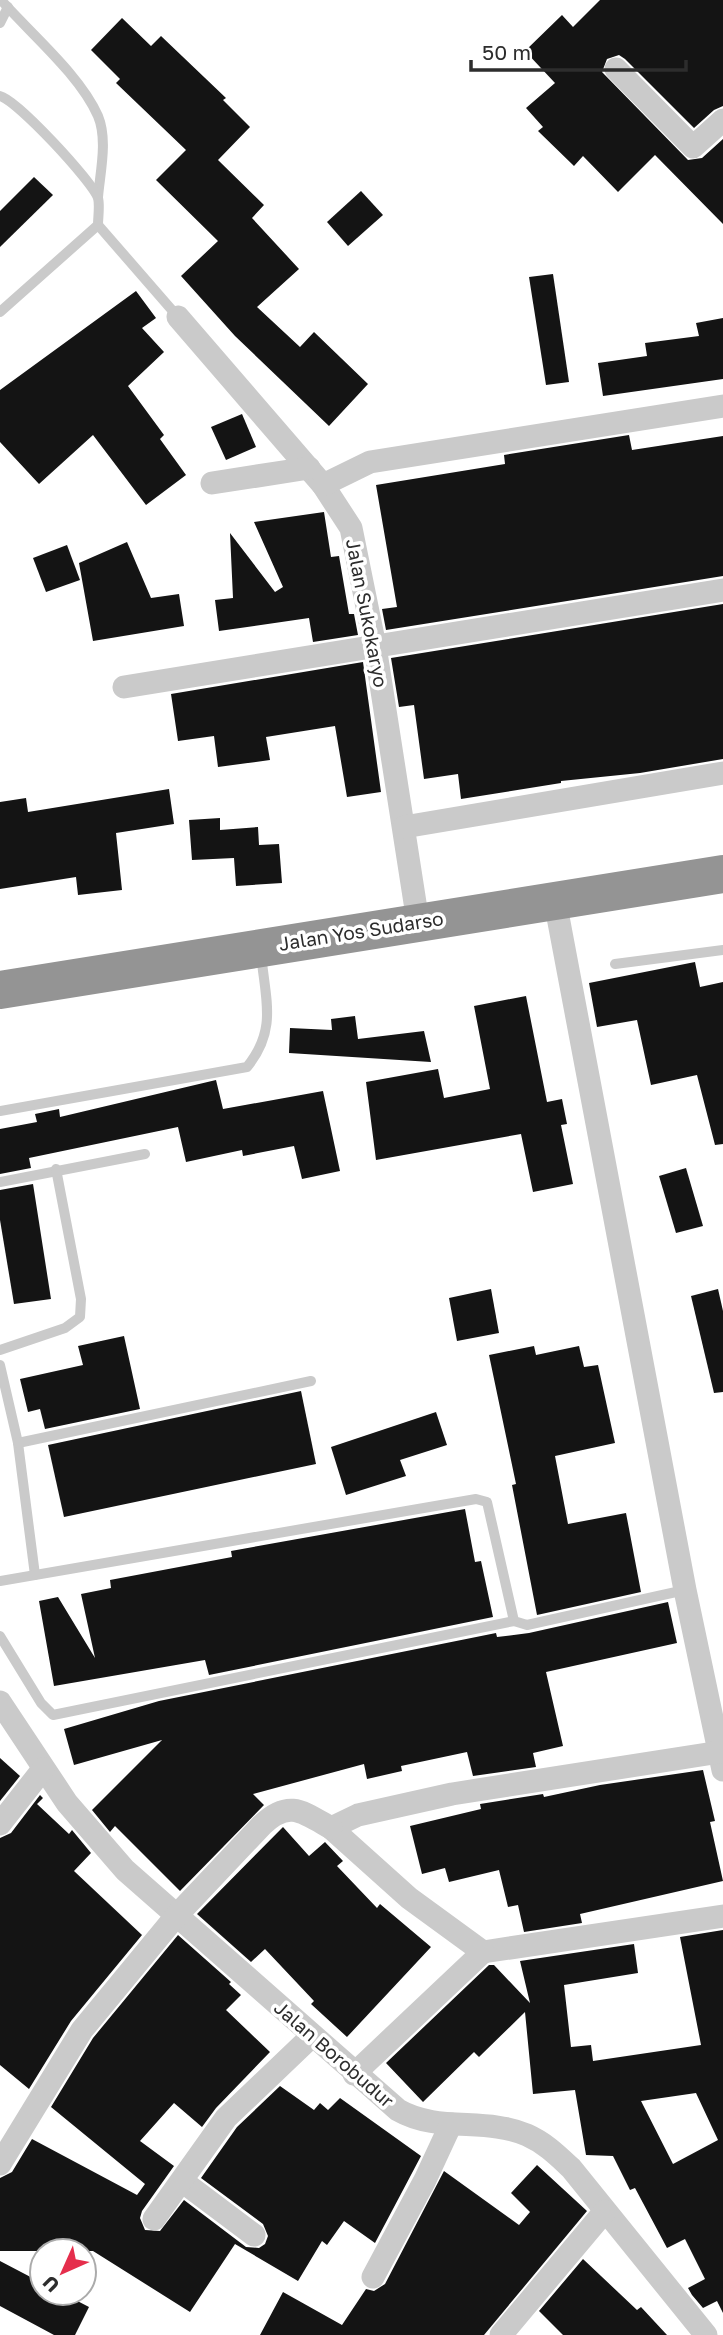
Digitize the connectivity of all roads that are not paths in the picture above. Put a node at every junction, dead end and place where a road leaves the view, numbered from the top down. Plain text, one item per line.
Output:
1 (4, 4) edge
2 (0, 23) edge
3 (617, 69) dead end
4 (0, 96) edge
5 (723, 120) edge
6 (98, 197) junction
7 (98, 225) junction
8 (0, 313) edge
9 (177, 317) joint
10 (723, 406) edge
11 (316, 476) junction
12 (212, 483) dead end
13 (723, 590) edge
14 (375, 646) junction
15 (124, 687) dead end
16 (723, 773) edge
17 (404, 827) junction
18 (723, 874) edge
19 (555, 901) junction
20 (418, 922) junction
21 (260, 947) junction
22 (723, 950) edge
23 (615, 964) dead end
24 (0, 990) edge
25 (0, 1111) edge
26 (145, 1154) dead end
27 (56, 1169) junction
28 (0, 1182) edge
29 (0, 1350) edge
30 (0, 1365) edge
31 (311, 1381) dead end
32 (19, 1443) junction
33 (35, 1575) junction
34 (0, 1581) edge
35 (685, 1590) junction
36 (514, 1621) junction
37 (0, 1636) edge
38 (0, 1702) edge
39 (722, 1761) edge
40 (43, 1769) junction
41 (0, 1824) edge
42 (331, 1828) junction
43 (176, 1916) junction
44 (723, 1916) edge
45 (483, 1952) junction
46 (312, 2036) junction
47 (354, 2074) junction
48 (451, 2124) junction
49 (0, 2164) edge
50 (182, 2180) junction
51 (605, 2211) junction
52 (154, 2219) dead end
53 (254, 2235) dead end
54 (373, 2277) dead end
55 (501, 2335) edge
56 (706, 2335) edge

1 - 2 lane
1 - 6 lane
3 - 5 street
4 - 6 lane
6 - 7 lane
7 - 8 lane
7 - 9 lane, Jalan Sukokaryo
9 - 11 street, Jalan Sukokaryo
10 - 11 street
11 - 12 street
11 - 14 street, Jalan Sukokaryo
13 - 14 street
14 - 15 street
14 - 17 street, Jalan Sukokaryo
16 - 17 street
17 - 20 street, Jalan Sukokaryo
18 - 19 highway, Jalan Yos Sudarso
19 - 20 highway, Jalan Yos Sudarso
19 - 35 street
20 - 21 highway, Jalan Yos Sudarso
21 - 24 highway, Jalan Yos Sudarso
21 - 25 lane
22 - 23 lane
26 - 27 lane
27 - 28 lane
27 - 29 lane
30 - 32 lane
31 - 32 lane
32 - 33 lane
33 - 34 lane
33 - 36 lane
35 - 36 lane
35 - 39 street
36 - 37 lane
38 - 40 street, Jalan Borobudur
39 - 42 street
40 - 41 street
40 - 43 street, Jalan Borobudur
42 - 43 street
42 - 45 street
43 - 46 street, Jalan Borobudur
43 - 49 street
44 - 45 street
45 - 47 street
46 - 47 street, Jalan Borobudur
46 - 50 street
47 - 48 street, Jalan Borobudur
48 - 51 street, Jalan Borobudur
48 - 54 street
50 - 52 street
50 - 53 street
51 - 55 street
51 - 56 street, Jalan Borobudur

